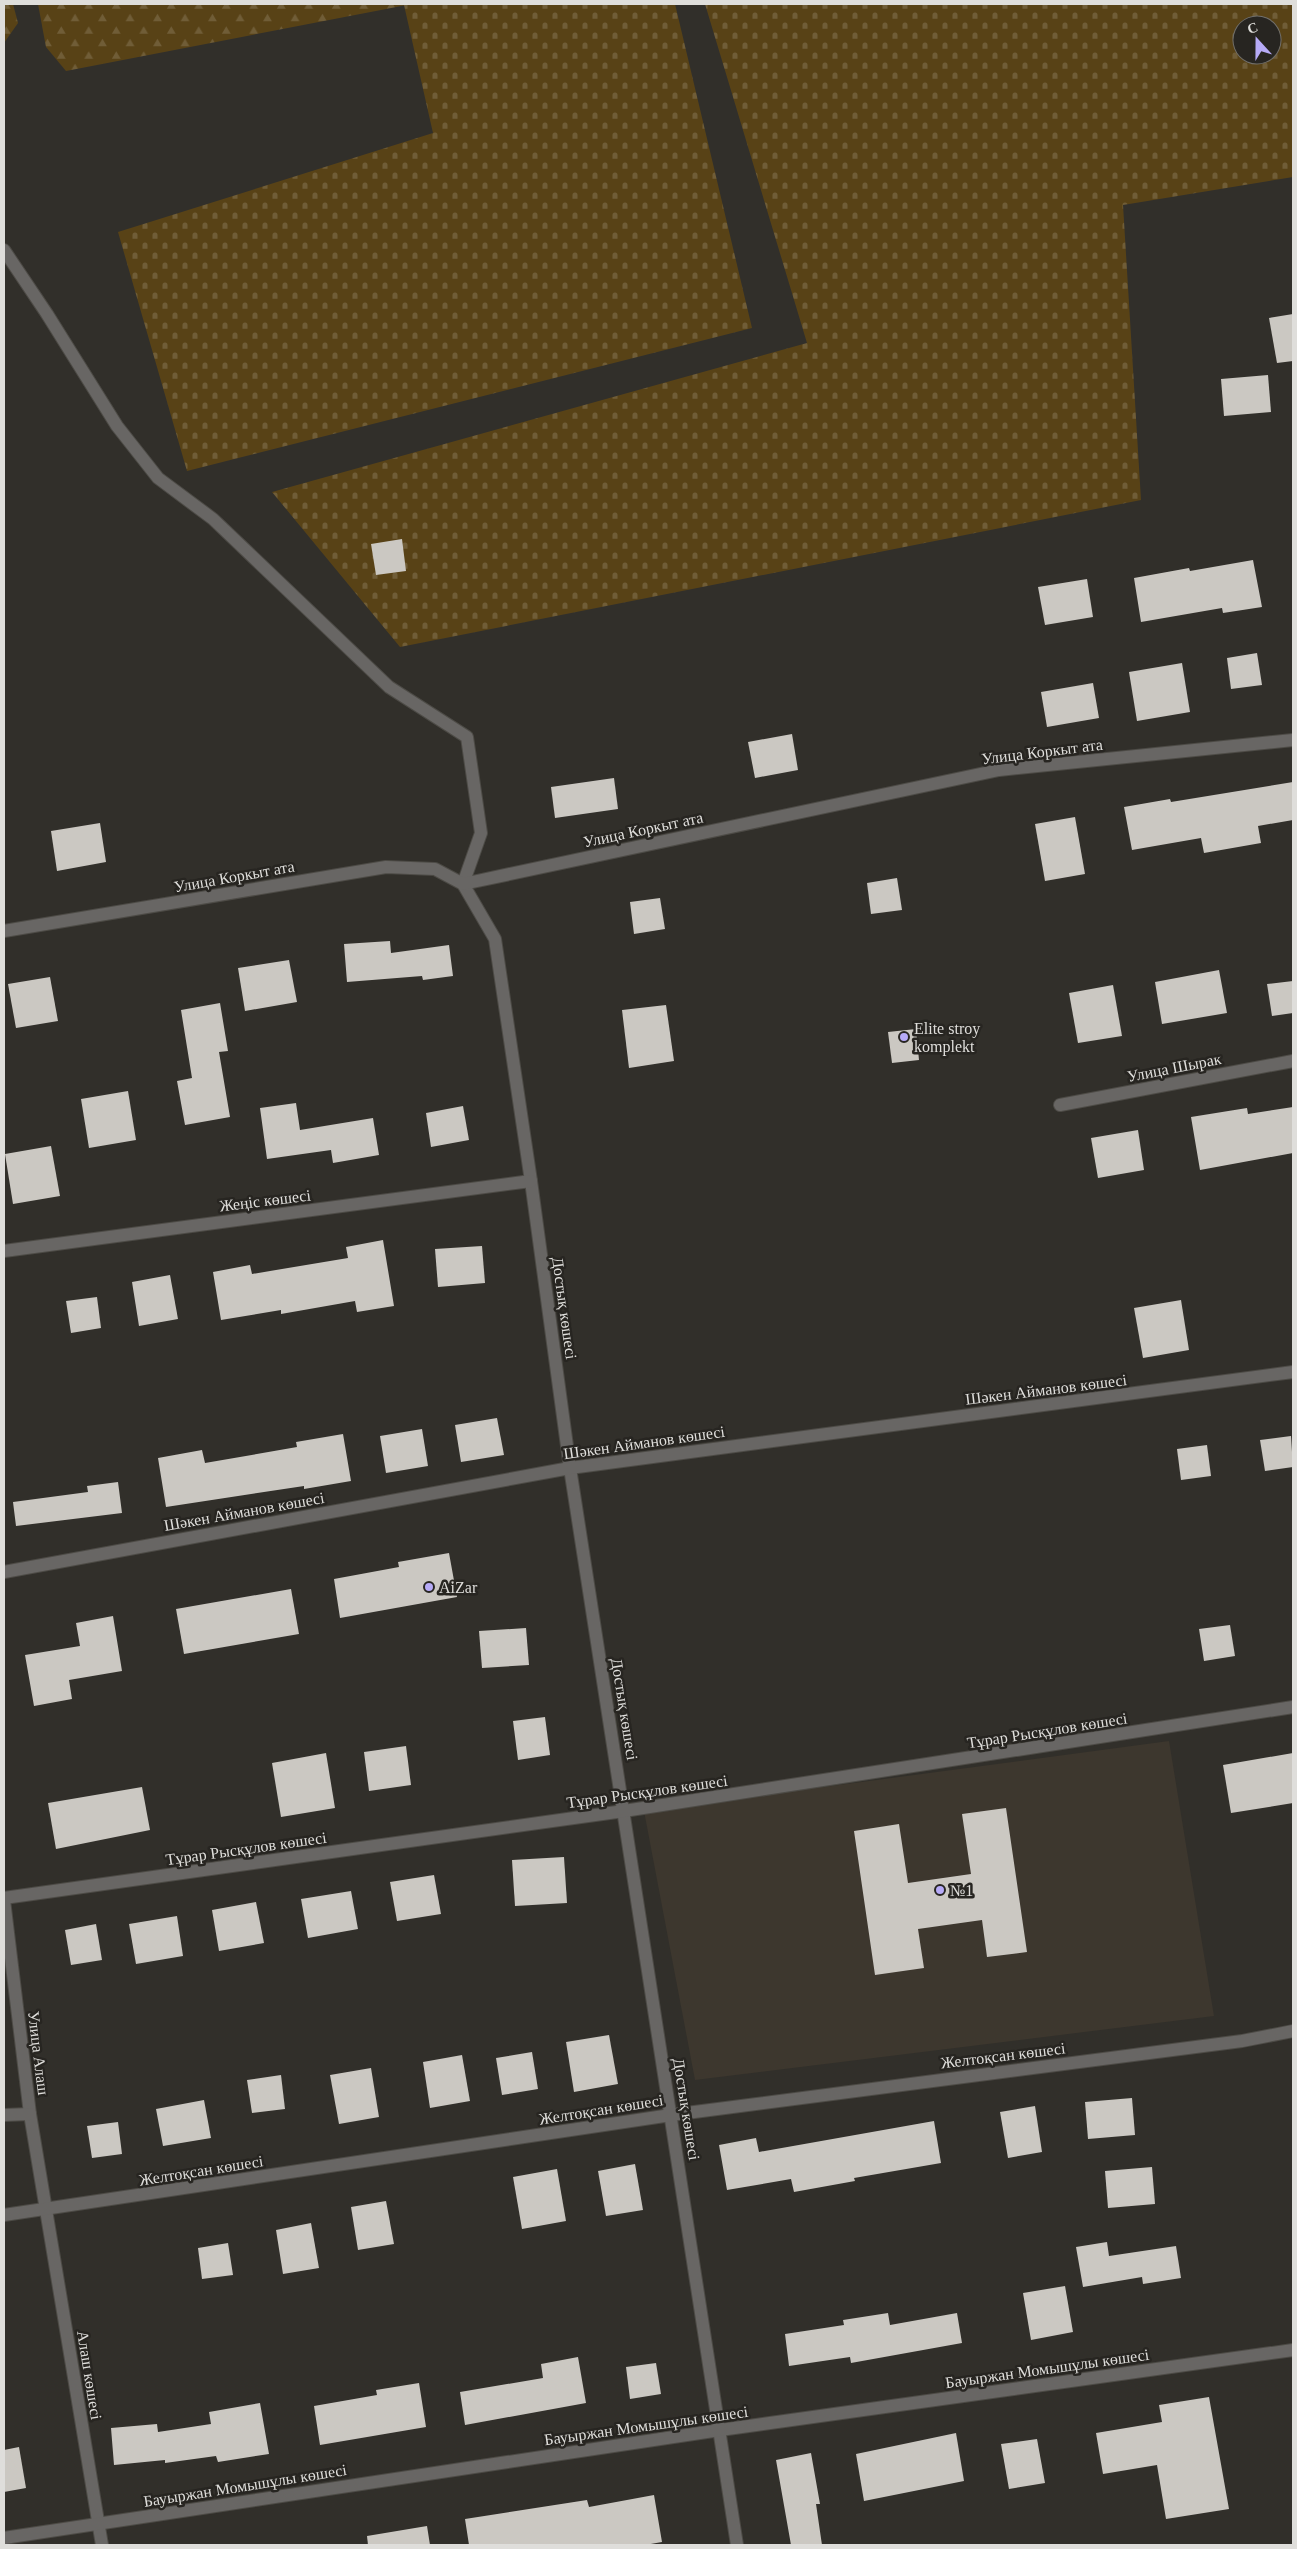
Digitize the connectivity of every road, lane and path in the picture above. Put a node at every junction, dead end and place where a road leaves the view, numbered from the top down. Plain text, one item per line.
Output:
1 (4, 250) edge
2 (1293, 740) edge
3 (463, 884) junction
4 (4, 931) edge
5 (1293, 1061) edge
6 (1060, 1105) dead end
7 (531, 1181) junction
8 (4, 1250) edge
9 (1293, 1372) edge
10 (570, 1468) junction
11 (4, 1572) edge
12 (1293, 1706) edge
13 (624, 1811) junction
14 (4, 1899) edge
15 (1293, 2031) edge
16 (30, 2114) junction
17 (4, 2115) edge
18 (671, 2115) junction
19 (46, 2210) junction
20 (4, 2216) edge
21 (1293, 2350) edge
22 (720, 2430) junction
23 (98, 2524) junction
24 (4, 2538) edge
25 (102, 2545) edge
26 (737, 2545) edge

1 - 3 street
2 - 3 street, Улица Коркыт ата
3 - 4 street, Улица Коркыт ата
3 - 7 street, Достық көшесі
5 - 6 street, Улица Шырак
7 - 8 street, Жеңіс көшесі
7 - 10 street, Достық көшесі
9 - 10 street, Шәкен Айманов көшесі
10 - 11 street, Шәкен Айманов көшесі
10 - 13 street, Достық көшесі
12 - 13 street, Тұрар Рысқұлов көшесі
13 - 14 street, Тұрар Рысқұлов көшесі
13 - 18 street, Достық көшесі
14 - 16 street, Улица Алаш
15 - 18 street, Желтоқсан көшесі
16 - 17 street
16 - 19 street, Улица Алаш
18 - 19 street, Желтоқсан көшесі
18 - 22 street, Достық көшесі
19 - 20 street, Желтоқсан көшесі
19 - 23 street, Алаш көшесі
21 - 22 street, Бауыржан Момышұлы көшесі
22 - 23 street, Бауыржан Момышұлы көшесі
22 - 26 street, Достық көшесі
23 - 24 street, Бауыржан Момышұлы көшесі
23 - 25 street, Алаш көшесі

